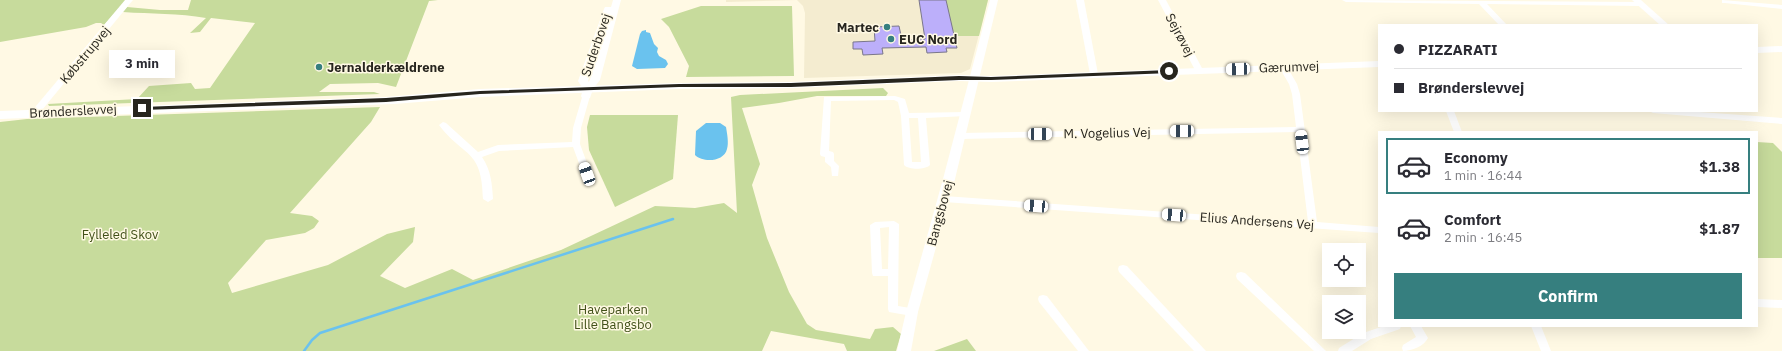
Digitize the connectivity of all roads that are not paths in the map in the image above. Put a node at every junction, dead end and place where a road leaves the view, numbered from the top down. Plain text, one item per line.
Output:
1 (129, 0) edge
2 (612, 0) edge
3 (617, 0) edge
4 (994, 0) edge
5 (1080, 0) edge
6 (1162, 0) edge
7 (1346, 0) edge
8 (1480, 1) edge
9 (1725, 1) dead end
10 (1638, 2) edge
11 (1782, 8) edge
12 (1502, 24) edge
13 (1664, 24) edge
14 (1782, 49) edge
15 (1758, 50) edge
16 (1378, 64) edge
17 (1282, 67) junction
18 (1199, 70) junction
19 (1094, 74) junction
20 (975, 78) junction
21 (587, 92) junction
22 (39, 108) dead end
23 (1450, 112) edge
24 (1666, 112) edge
25 (966, 114) junction
26 (0, 115) edge
27 (922, 115) junction
28 (905, 116) junction
29 (1782, 121) edge
30 (444, 125) dead end
31 (1300, 129) junction
32 (1458, 131) edge
33 (960, 136) junction
34 (576, 144) junction
35 (478, 156) junction
36 (587, 174) dead end
37 (834, 174) dead end
38 (488, 199) dead end
39 (944, 199) junction
40 (1313, 225) junction
41 (1378, 230) edge
42 (1123, 269) dead end
43 (894, 272) junction
44 (1241, 276) dead end
45 (1043, 299) dead end
46 (1758, 303) edge
47 (1782, 304) edge
48 (912, 312) junction
49 (1393, 327) edge
50 (1416, 327) edge
51 (1536, 327) edge
52 (1407, 348) dead end
53 (904, 351) edge
54 (1084, 351) edge
55 (1201, 351) edge
56 (1321, 351) edge
57 (1342, 351) edge
58 (1546, 351) edge

1 - 22 street, Købstrupvej
2 - 21 street, Suderbovej
3 - 21 street, Suderbovej
4 - 20 street, Bangsbovej
5 - 19 street
6 - 18 street, Sejrøvej
7 - 8 street
8 - 10 street
8 - 12 street
9 - 11 street
10 - 13 street
14 - 15 main road
16 - 17 main road, Gærumvej
17 - 18 main road, Gærumvej
17 - 31 street
18 - 19 main road, Gærumvej
19 - 20 main road, Gærumvej
20 - 21 main road, Gærumvej
20 - 25 street, Bangsbovej
21 - 26 main road, Brønderslevvej
21 - 34 street
23 - 32 street
24 - 29 street
25 - 27 street
25 - 33 street, Bangsbovej
27 - 28 street
27 - 28 street
28 - 37 street
30 - 35 street
31 - 33 street, M. Vogelius Vej
31 - 40 street
33 - 39 street, Bangsbovej
34 - 35 street
34 - 36 street
35 - 38 street
39 - 40 street, Elius Andersens Vej
39 - 48 street, Bangsbovej
40 - 41 street, Elius Andersens Vej
42 - 55 street
43 - 43 street
43 - 48 street
44 - 56 street
45 - 54 street
46 - 47 street
48 - 53 street, Bangsbovej
49 - 57 street
50 - 52 street
51 - 58 street

